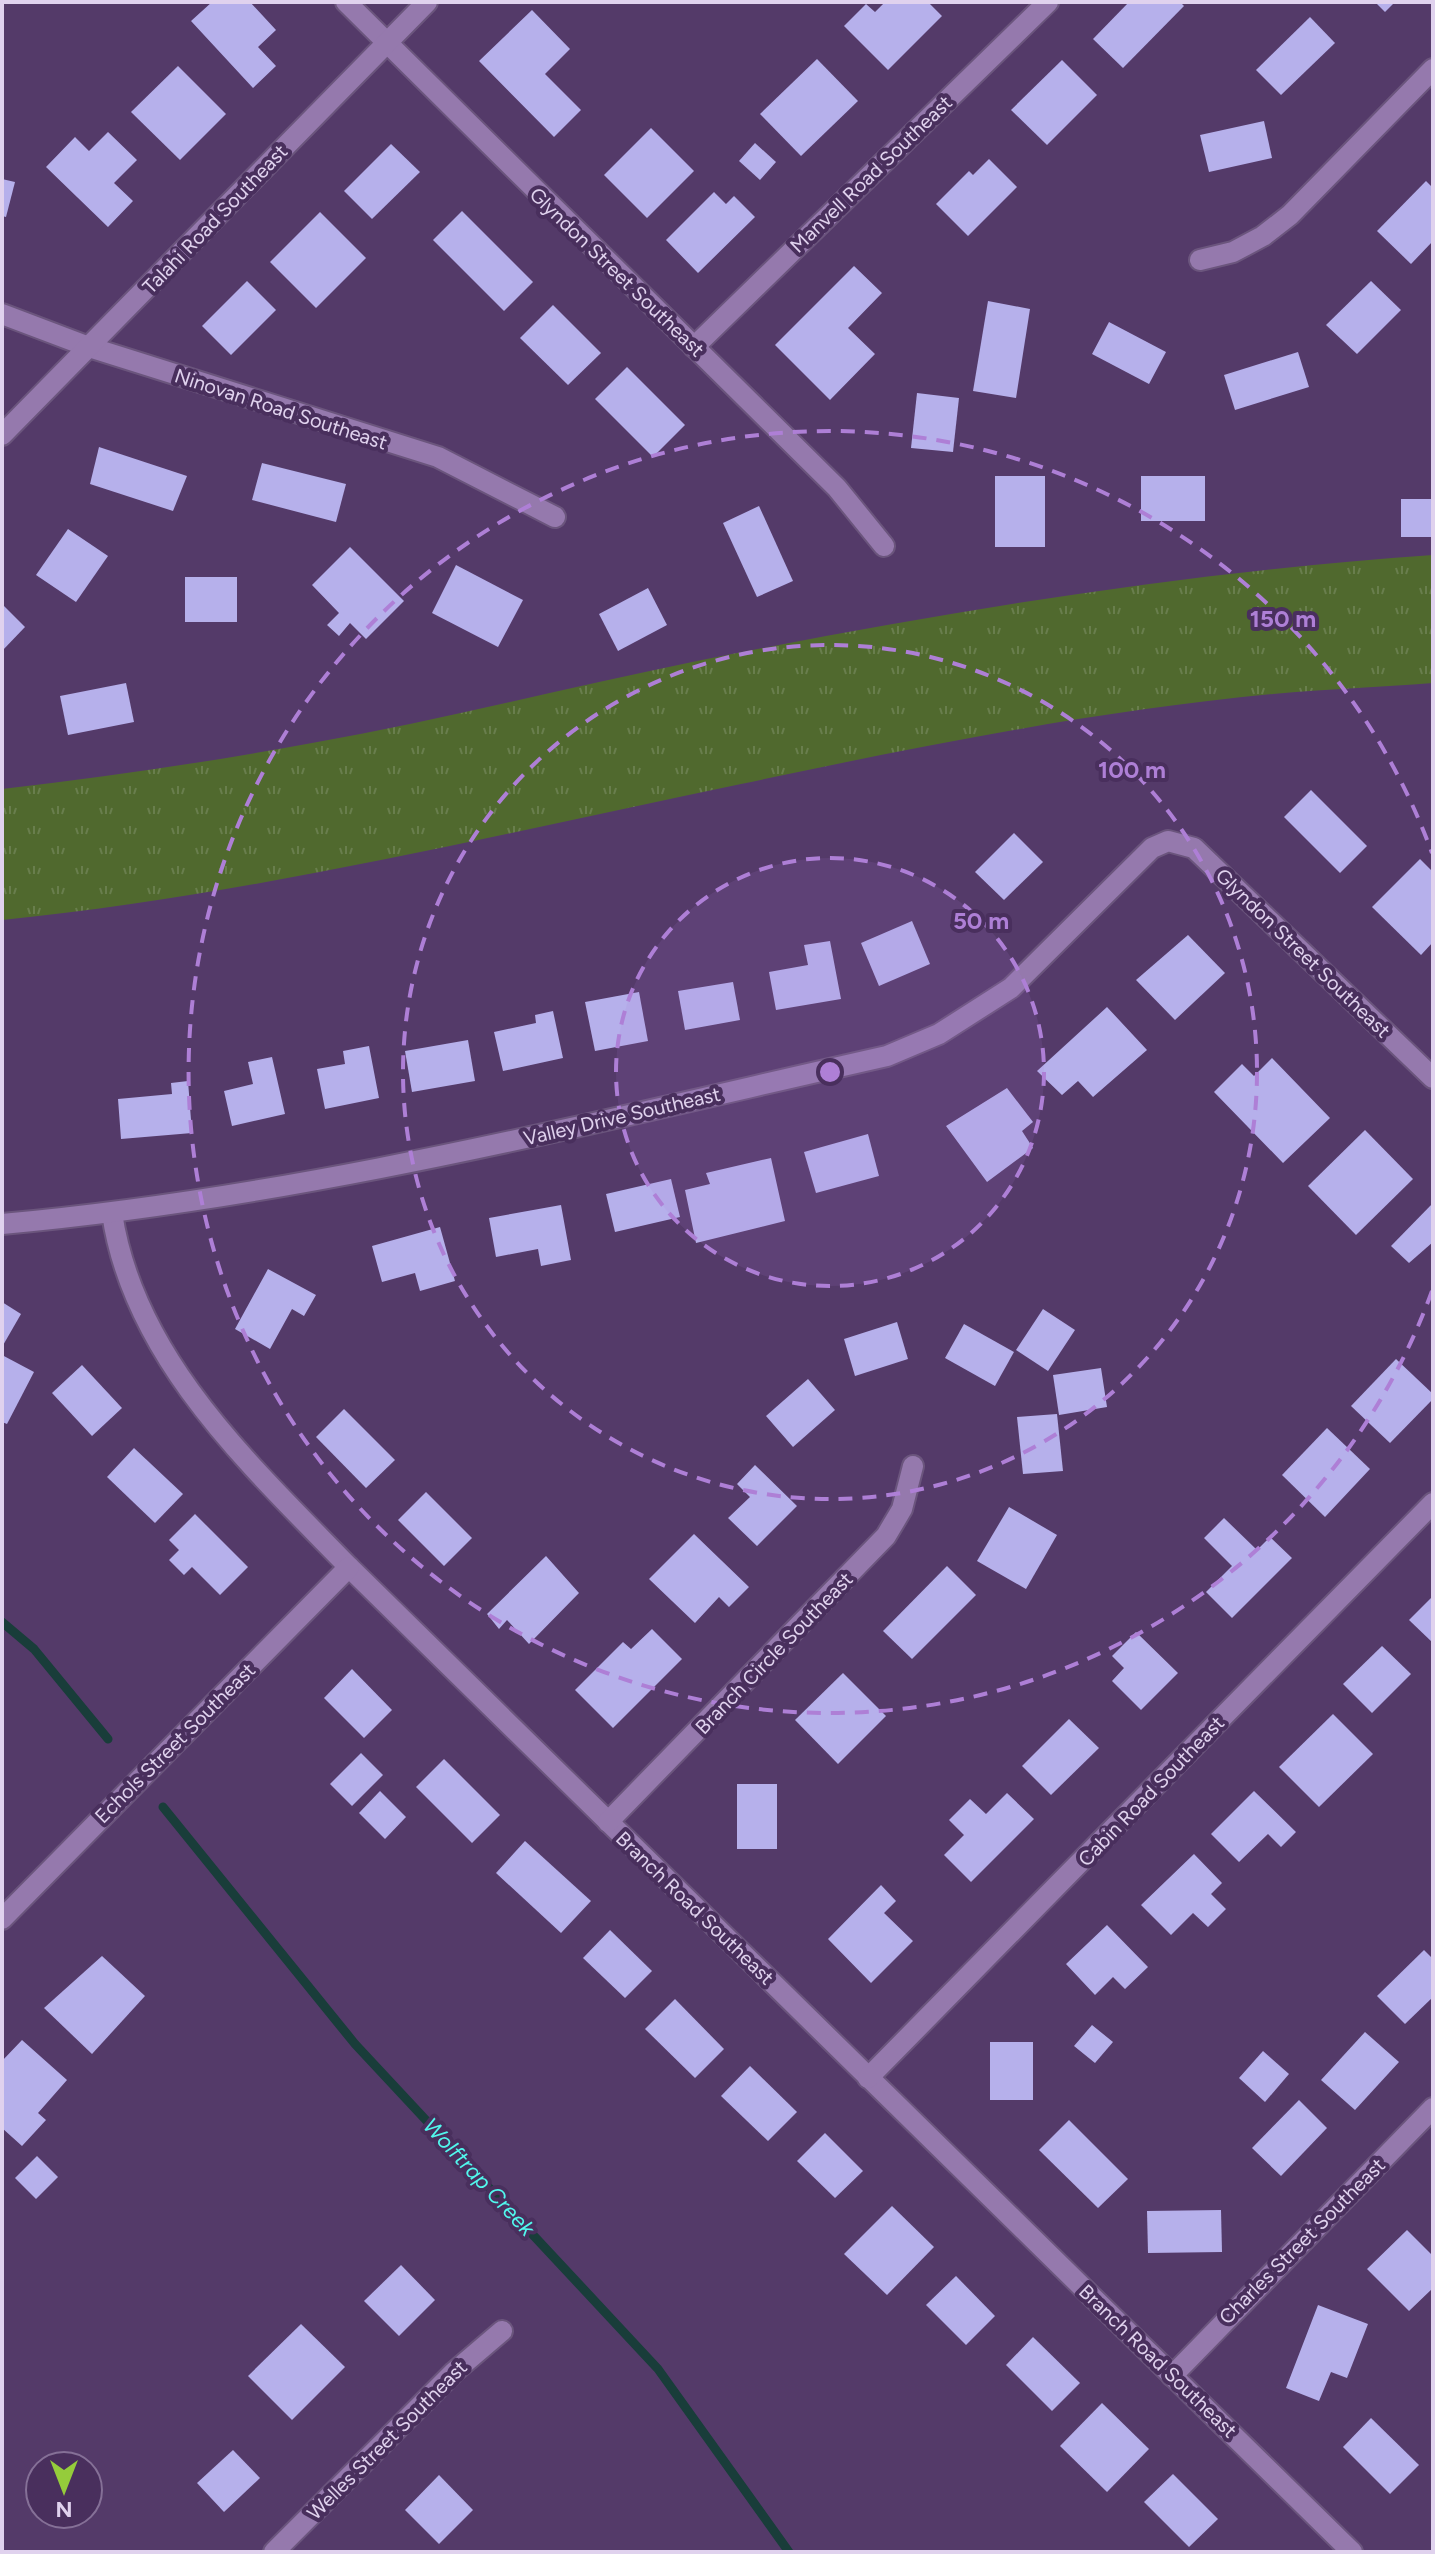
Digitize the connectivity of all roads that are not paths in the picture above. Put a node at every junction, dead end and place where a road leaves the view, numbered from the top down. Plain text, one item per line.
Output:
1 (346, 2) edge
2 (427, 2) edge
3 (1048, 2) edge
4 (389, 42) junction
5 (1433, 69) edge
6 (1200, 260) dead end
7 (2, 314) edge
8 (89, 347) junction
9 (694, 347) junction
10 (2, 435) edge
11 (555, 517) dead end
12 (884, 546) dead end
13 (1168, 841) joint
14 (1433, 1078) edge
15 (112, 1213) junction
16 (2, 1224) edge
17 (913, 1466) dead end
18 (1433, 1503) edge
19 (349, 1567) junction
20 (608, 1822) junction
21 (2, 1919) edge
22 (868, 2078) junction
23 (1433, 2108) edge
24 (502, 2331) dead end
25 (1172, 2376) junction
26 (274, 2552) edge
27 (1352, 2552) edge

1 - 4 street, Glyndon Street Southeast
2 - 4 street, Talahi Road Southeast
3 - 9 street, Manvell Road Southeast
4 - 8 street, Talahi Road Southeast
4 - 9 street, Glyndon Street Southeast
5 - 6 street
7 - 8 street, Ninovan Road Southeast
8 - 10 street, Talahi Road Southeast
8 - 11 street, Ninovan Road Southeast
9 - 12 street, Glyndon Street Southeast
13 - 14 street, Glyndon Street Southeast
13 - 15 street, Valley Drive Southeast
15 - 16 street, Valley Drive Southeast
15 - 19 street, Branch Road Southeast
17 - 20 street, Branch Circle Southeast
18 - 22 street, Cabin Road Southeast
19 - 20 street, Branch Road Southeast
19 - 21 street, Echols Street Southeast
20 - 22 street, Branch Road Southeast
22 - 25 street, Branch Road Southeast
23 - 25 street, Charles Street Southeast
24 - 26 street, Welles Street Southeast
25 - 27 street, Branch Road Southeast

